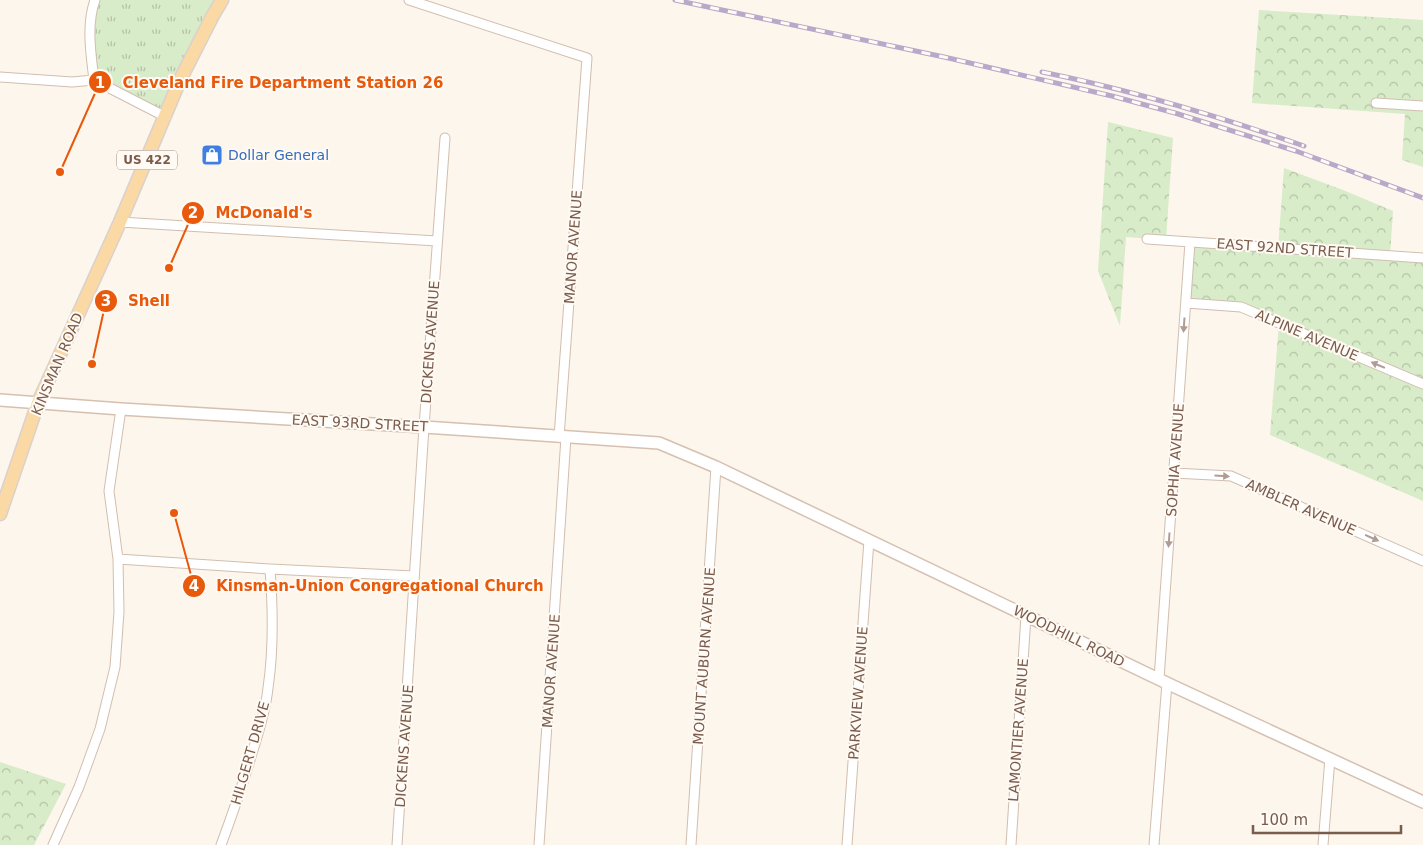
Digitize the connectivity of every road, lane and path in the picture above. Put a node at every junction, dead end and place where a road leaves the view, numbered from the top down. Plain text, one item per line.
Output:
1 (95, 0) edge
2 (222, 0) edge
3 (409, 0) edge
4 (0, 77) edge
5 (94, 80) junction
6 (1376, 102) dead end
7 (1423, 106) edge
8 (166, 117) junction
9 (445, 138) dead end
10 (120, 222) junction
11 (1147, 239) dead end
12 (437, 241) junction
13 (1190, 242) junction
14 (1423, 258) edge
15 (1186, 303) junction
16 (1423, 384) edge
17 (0, 400) edge
18 (38, 403) junction
19 (121, 409) junction
20 (424, 427) junction
21 (563, 437) junction
22 (716, 467) junction
23 (1174, 473) junction
24 (0, 514) edge
25 (869, 540) junction
26 (118, 559) junction
27 (1423, 561) edge
28 (270, 570) junction
29 (414, 576) junction
30 (1026, 616) junction
31 (1163, 681) junction
32 (1330, 758) junction
33 (1423, 802) edge
34 (53, 845) edge
35 (221, 845) edge
36 (397, 845) edge
37 (539, 845) edge
38 (691, 845) edge
39 (847, 845) edge
40 (1011, 845) edge
41 (1154, 845) edge
42 (1323, 845) edge

1 - 5 street
2 - 8 main road, KINSMAN ROAD / US 422
3 - 21 street, MANOR AVENUE
4 - 5 street
5 - 8 street
6 - 7 street
8 - 10 main road, KINSMAN ROAD / US 422
9 - 12 street, DICKENS AVENUE
10 - 12 street
10 - 18 main road, KINSMAN ROAD / US 422
11 - 13 street, EAST 92ND STREET
12 - 20 street, DICKENS AVENUE
13 - 14 street, EAST 92ND STREET
13 - 15 street, SOPHIA AVENUE
16 -> 15 street, ALPINE AVENUE
15 -> 23 street, SOPHIA AVENUE
17 - 18 main road, EAST 93RD STREET
18 - 19 main road, EAST 93RD STREET
18 - 24 main road, KINSMAN ROAD / US 422
19 - 20 main road, EAST 93RD STREET
19 - 26 street
20 - 21 main road, EAST 93RD STREET
20 - 29 street, DICKENS AVENUE
21 - 22 main road, EAST 93RD STREET
21 - 37 street, MANOR AVENUE
22 - 25 main road, WOODHILL ROAD
22 - 38 street, MOUNT AUBURN AVENUE
23 -> 27 street, AMBLER AVENUE
23 -> 31 street, SOPHIA AVENUE
25 - 30 main road, WOODHILL ROAD
25 - 39 street, PARKVIEW AVENUE
26 - 28 street
26 - 34 street
28 - 29 street
28 - 35 street, HILGERT DRIVE
29 - 36 street, DICKENS AVENUE
30 - 31 main road, WOODHILL ROAD
30 - 40 street, LAMONTIER AVENUE
31 - 32 main road, WOODHILL ROAD
31 - 41 street, SOPHIA AVENUE
32 - 33 main road, WOODHILL ROAD
32 - 42 street

